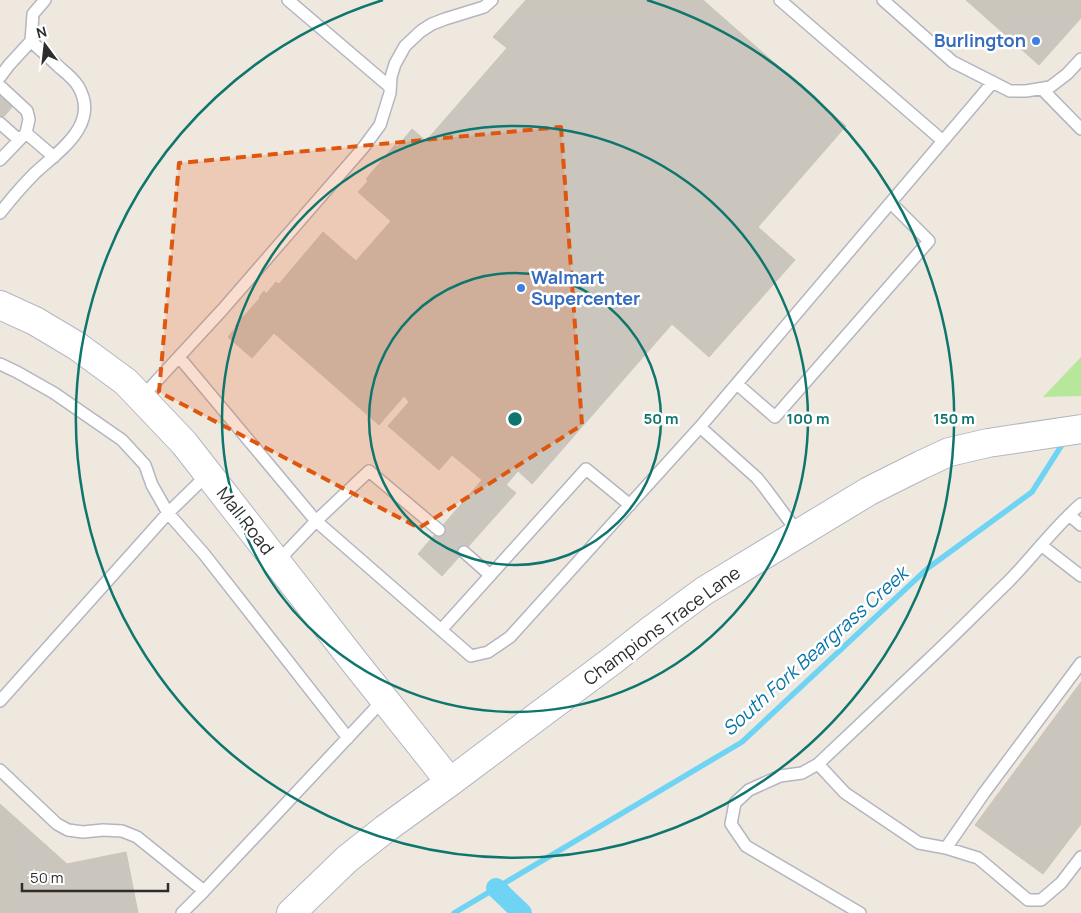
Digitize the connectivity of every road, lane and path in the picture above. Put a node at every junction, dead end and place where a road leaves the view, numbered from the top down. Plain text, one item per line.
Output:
1 (45, 0) edge
2 (288, 0) edge
3 (492, 0) edge
4 (780, 0) edge
5 (883, 0) edge
6 (31, 41) junction
7 (1081, 59) edge
8 (0, 77) edge
9 (993, 82) junction
10 (0, 86) edge
11 (390, 86) junction
12 (1042, 88) junction
13 (0, 123) edge
14 (1081, 129) edge
15 (23, 136) junction
16 (943, 141) junction
17 (2, 154) edge
18 (54, 157) junction
19 (891, 203) junction
20 (0, 213) edge
21 (2, 303) edge
22 (179, 357) junction
23 (0, 364) edge
24 (737, 384) junction
25 (141, 398) junction
26 (700, 427) junction
27 (1081, 429) edge
28 (208, 474) junction
29 (1081, 504) edge
30 (630, 505) junction
31 (168, 513) junction
32 (1069, 515) junction
33 (316, 521) junction
34 (1081, 525) edge
35 (439, 530) dead end
36 (799, 534) junction
37 (1041, 545) junction
38 (464, 552) dead end
39 (277, 562) junction
40 (490, 575) junction
41 (1081, 576) edge
42 (441, 630) junction
43 (1081, 663) edge
44 (384, 699) junction
45 (0, 700) edge
46 (348, 738) junction
47 (818, 764) junction
48 (0, 770) edge
49 (450, 782) junction
50 (946, 848) junction
51 (1081, 857) edge
52 (204, 891) junction
53 (182, 913) edge
54 (291, 913) edge
55 (860, 913) edge

1 - 6 lane
2 - 11 lane
3 - 11 lane
4 - 16 lane
5 - 9 lane
6 - 8 lane
6 - 18 lane
7 - 12 lane
9 - 12 lane
9 - 16 lane
10 - 15 lane
11 - 22 lane
12 - 14 lane
13 - 15 lane
15 - 17 lane
15 - 18 lane
16 - 19 lane
18 - 20 lane
19 - 24 lane
19 - 24 lane
21 - 25 street, Mall Road
22 - 25 lane
22 - 33 lane
23 - 31 lane
24 - 26 lane
25 - 28 street, Mall Road
26 - 30 lane
26 - 36 lane
27 - 36 street, Champions Trace Lane
28 - 31 lane
28 - 39 street, Mall Road
29 - 32 lane
30 - 40 lane
30 - 42 lane
31 - 45 lane
31 - 46 lane
32 - 34 lane
32 - 37 lane
33 - 35 lane
33 - 39 lane
33 - 42 lane
36 - 49 street, Champions Trace Lane
37 - 41 lane
37 - 47 lane
38 - 40 lane
39 - 44 street, Mall Road
40 - 42 lane
43 - 50 lane
44 - 46 lane
44 - 49 street, Mall Road
46 - 52 lane
47 - 50 lane
47 - 55 lane
48 - 52 lane
49 - 54 street, Champions Trace Lane
50 - 51 lane
52 - 53 lane

